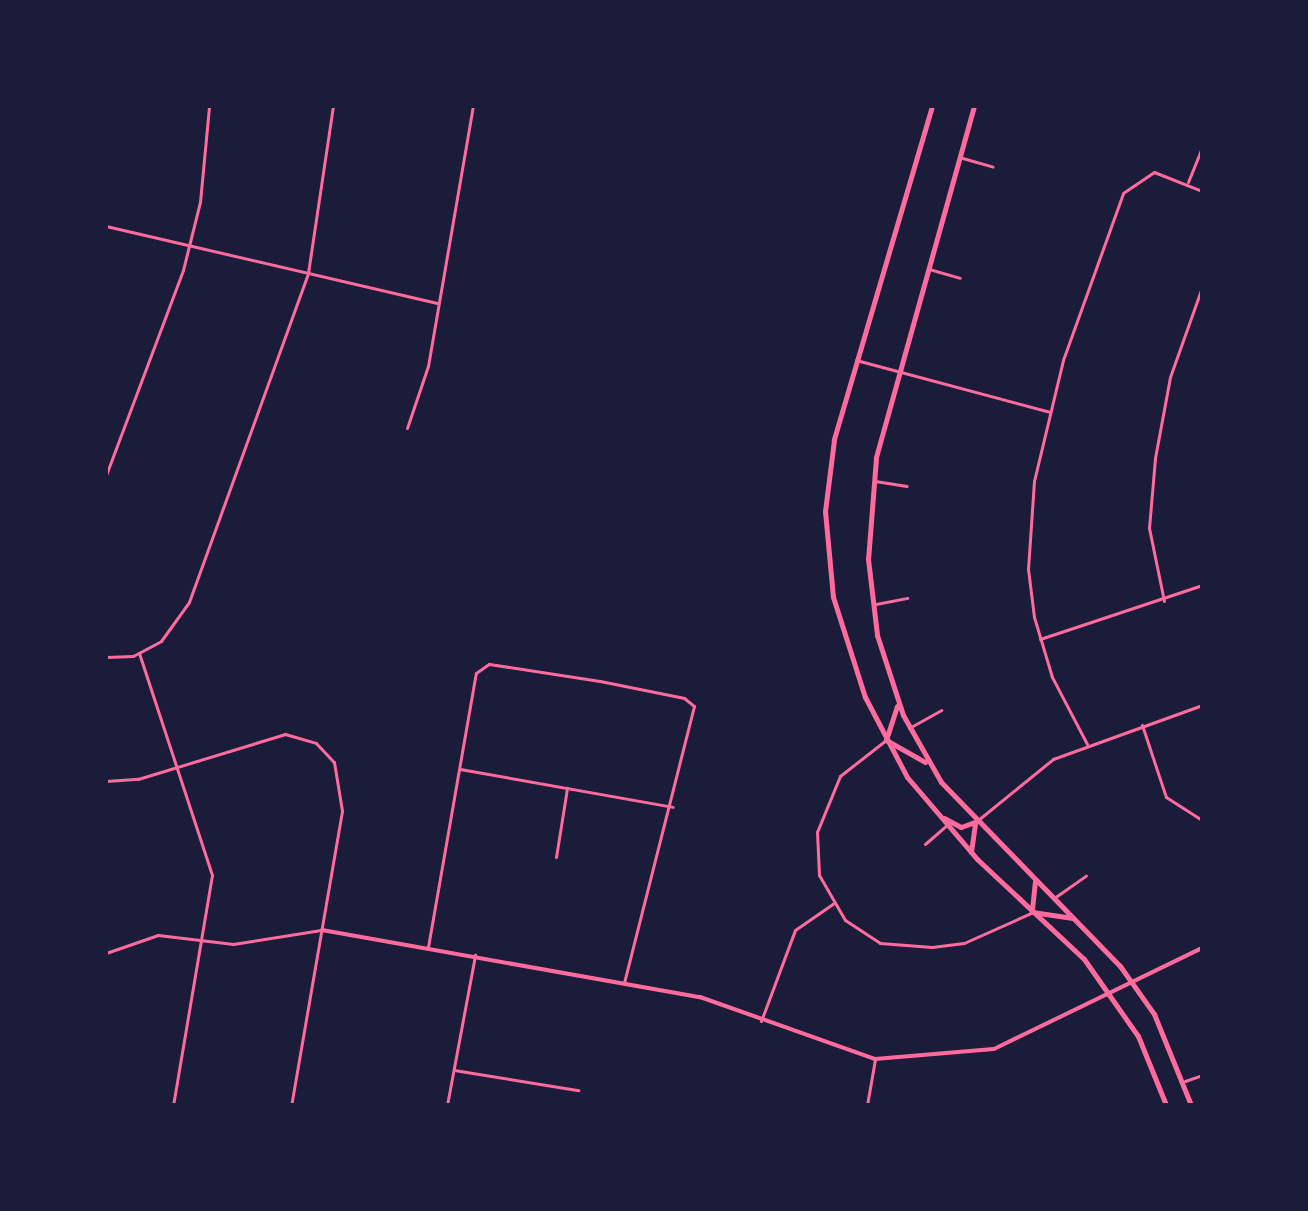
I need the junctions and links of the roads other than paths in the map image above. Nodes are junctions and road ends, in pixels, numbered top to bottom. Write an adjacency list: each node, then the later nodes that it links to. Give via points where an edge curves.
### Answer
1 (209, 106): 12 (street)
2 (333, 106): 14 (street)
3 (473, 106): 17 (street)
4 (932, 106): 18 (main road)
5 (973, 106): 7 (main road)
6 (1202, 148): 9 (street)
7 (959, 157): 8 (street); 13 (main road)
8 (993, 167)
9 (1188, 182): 10 (street); 20 (street, via 1154,172 1123,193)
10 (1202, 191)
11 (106, 226): 12 (street)
12 (189, 245): 14 (street); 22 (street)
13 (927, 269): 15 (street); 19 (main road)
14 (308, 273): 17 (street); 30 (street, via 189,602 173,629)
15 (960, 278)
16 (1202, 287): 27 (street, via 1170,377 1155,458 1149,528)
17 (438, 303): 21 (street)
18 (856, 360): 19 (street); 37 (main road, via 829,473 828,572 848,652)
19 (896, 372): 20 (street); 23 (main road)
20 (1050, 412): 29 (street, via 1029,508 1029,591)
21 (407, 428)
22 (106, 475)
23 (872, 481): 24 (street); 28 (main road)
24 (907, 486)
25 (1202, 585): 27 (street)
26 (907, 598): 28 (street)
27 (1164, 601): 29 (street)
28 (872, 605): 32 (main road)
29 (1040, 639): 38 (street)
30 (139, 653): 31 (street); 40 (street)
31 (106, 657)
32 (898, 701): 36 (main road); 37 (main road)
33 (1202, 705): 35 (street)
34 (941, 710): 36 (street)
35 (1142, 724): 38 (street); 46 (street, via 1166,797)
36 (909, 728): 39 (main road)
37 (886, 740): 39 (main road); 45 (main road); 55 (street, via 840,776 821,813 815,860)
38 (1087, 744): 47 (street, via 1026,777)
39 (929, 765): 47 (main road)
40 (177, 767): 42 (street); 58 (street, via 285,734 327,752 342,811); 59 (street, via 212,875)
41 (460, 769): 43 (street); 44 (street, via 478,671 489,664 684,698 694,713); 60 (street)
42 (106, 781)
43 (567, 788): 44 (street); 51 (street)
44 (673, 807): 64 (street)
45 (936, 813): 47 (main road, via 961,827); 48 (main road)
46 (1202, 820)
47 (975, 822): 50 (main road); 53 (main road)
48 (946, 826): 49 (street); 50 (main road)
49 (925, 844)
50 (971, 853): 56 (main road)
51 (556, 857)
52 (1086, 876): 54 (street)
53 (1035, 880): 54 (main road); 56 (main road)
54 (1054, 898): 57 (main road)
55 (834, 903): 56 (street, via 859,933 914,947 964,943); 67 (street, via 795,930)
56 (1032, 912): 57 (main road); 66 (main road)
57 (1076, 918): 65 (main road)
58 (322, 930): 59 (street, via 233,944); 60 (street); 74 (street)
59 (202, 941): 62 (street, via 158,935); 73 (street)
60 (428, 947): 63 (street)
61 (1202, 948): 65 (street)
62 (106, 953)
63 (475, 955): 64 (street); 69 (street)
64 (624, 982): 67 (street, via 700,997)
65 (1133, 984): 66 (street); 71 (main road)
66 (1113, 995): 68 (street, via 994,1049); 77 (main road)
67 (761, 1021): 68 (street)
68 (875, 1059): 76 (street)
69 (454, 1070): 72 (street); 75 (street)
70 (1202, 1075): 71 (street)
71 (1185, 1081): 78 (main road)
72 (578, 1090)
73 (173, 1105)
74 (291, 1105)
75 (447, 1105)
76 (867, 1105)
77 (1166, 1105)
78 (1191, 1105)

